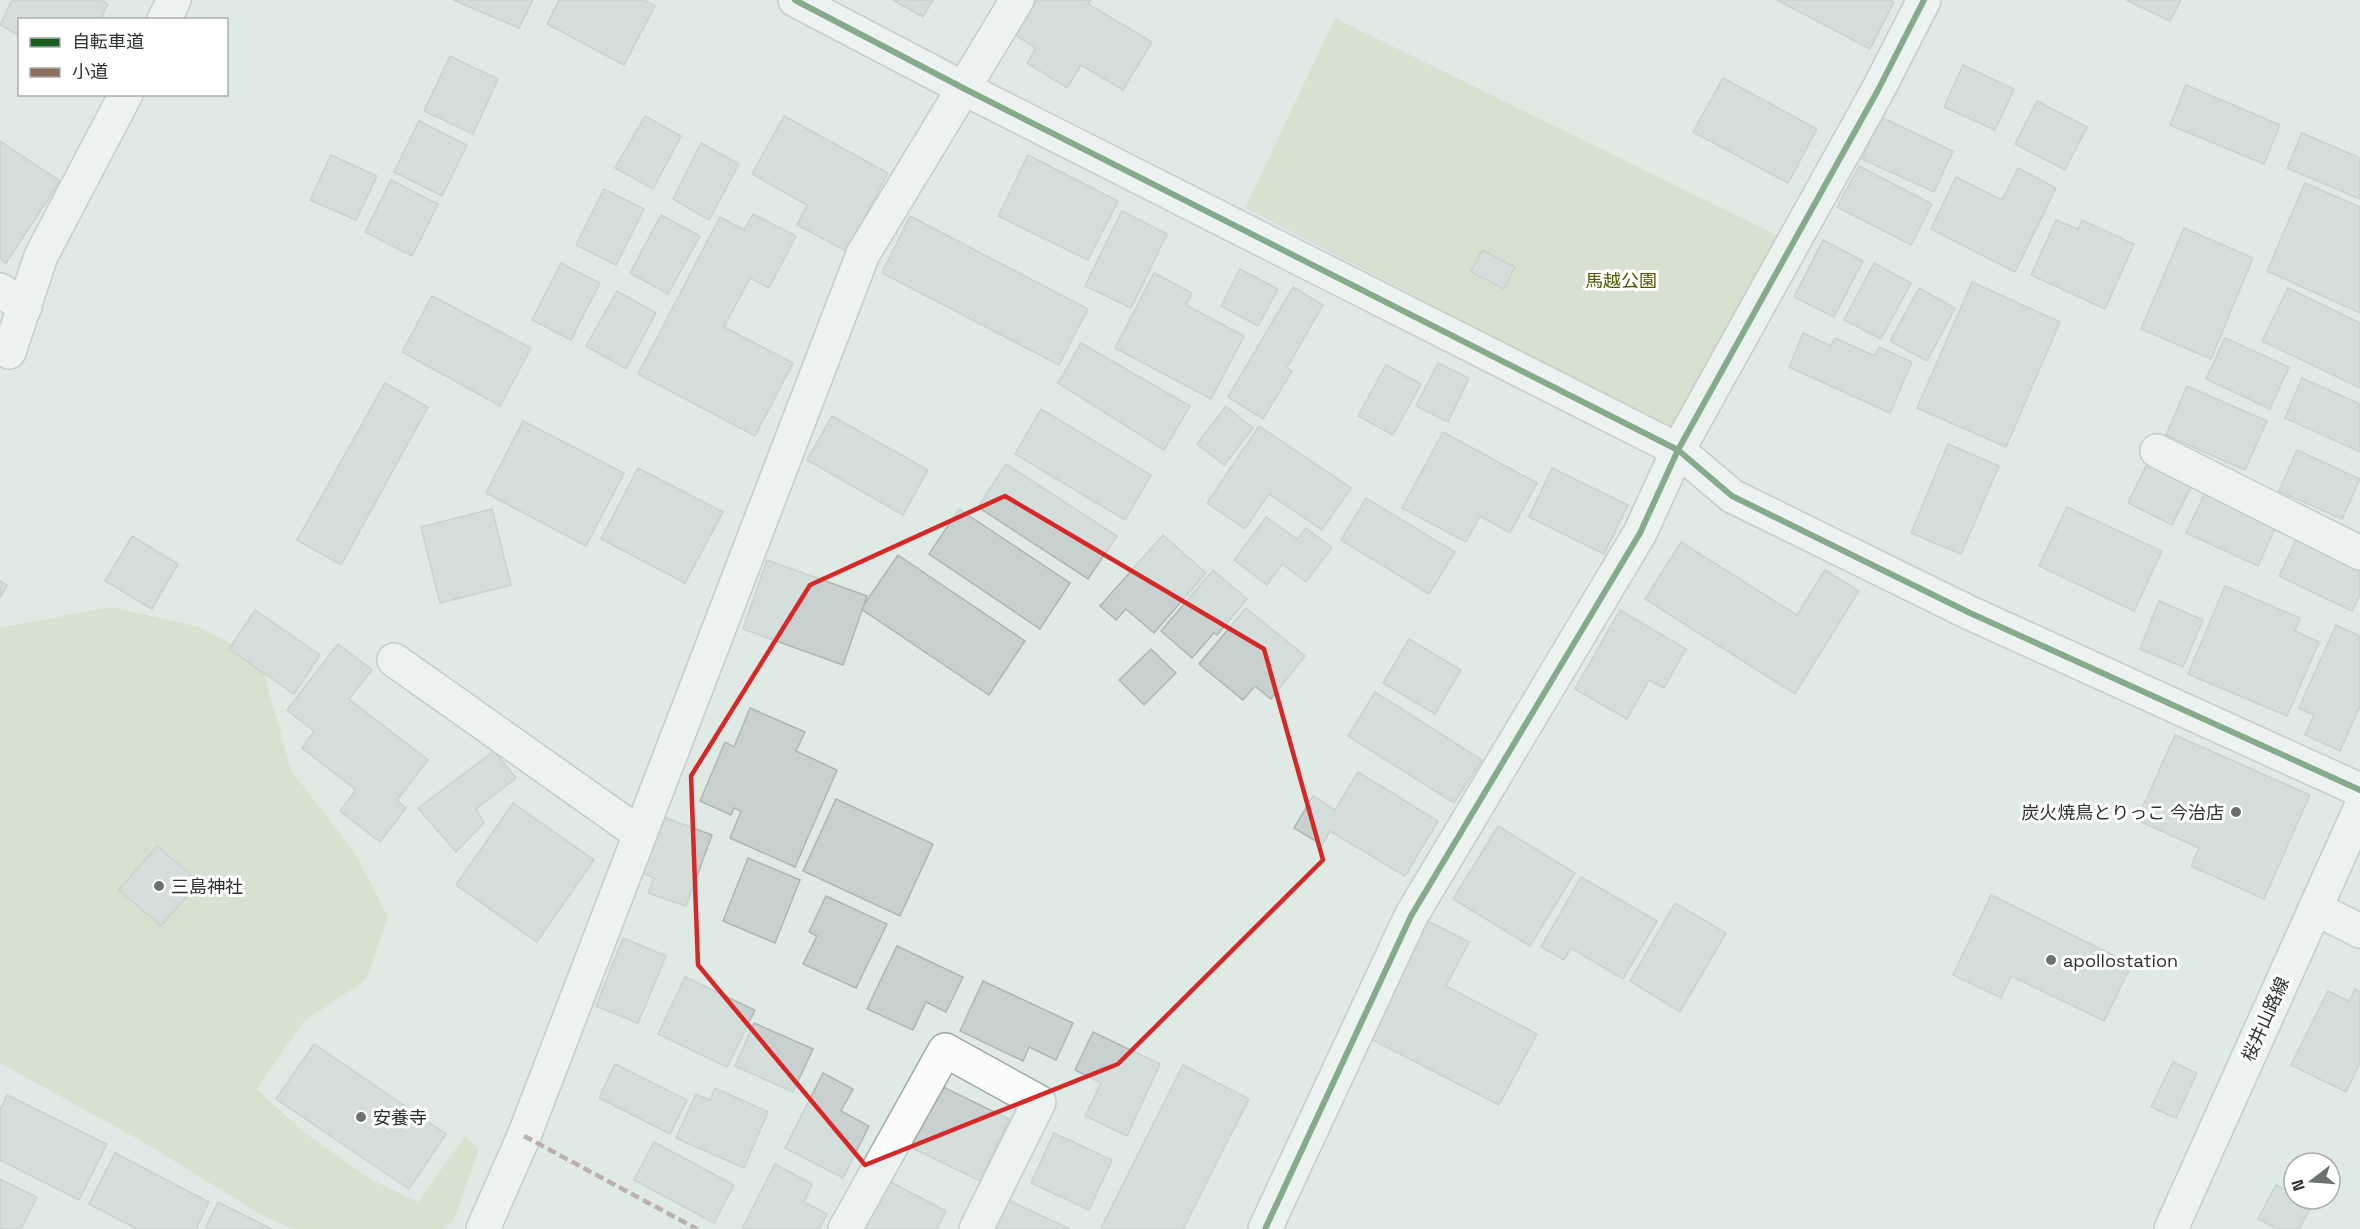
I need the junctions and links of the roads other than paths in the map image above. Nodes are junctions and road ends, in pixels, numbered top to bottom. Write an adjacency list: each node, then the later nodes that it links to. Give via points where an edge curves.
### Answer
1 (174, 0): 5 (street)
2 (795, 0): 6 (street)
3 (1017, 0): 6 (street)
4 (1924, 0): 10 (street)
5 (165, 18)
6 (963, 88): 10 (street); 16 (street, via 863,254)
7 (125, 96): 8 (street, via 41,256)
8 (12, 298): 9 (street)
9 (9, 352)
10 (1678, 450): 14 (street, via 1732,496 1970,613); 22 (street, via 1640,533 1411,916)
11 (2157, 451): 12 (street)
12 (2360, 553)
13 (394, 660): 16 (street)
14 (2360, 790)
15 (2360, 809): 17 (street, 桜井山路線)
16 (640, 834): 19 (street, via 524,1136)
17 (2315, 908): 18 (street); 23 (street, 桜井山路線)
18 (2360, 931)
19 (483, 1229)
20 (845, 1229): 21 (street, via 945,1050 1039,1102)
21 (976, 1229)
22 (1265, 1229)
23 (2171, 1229)

